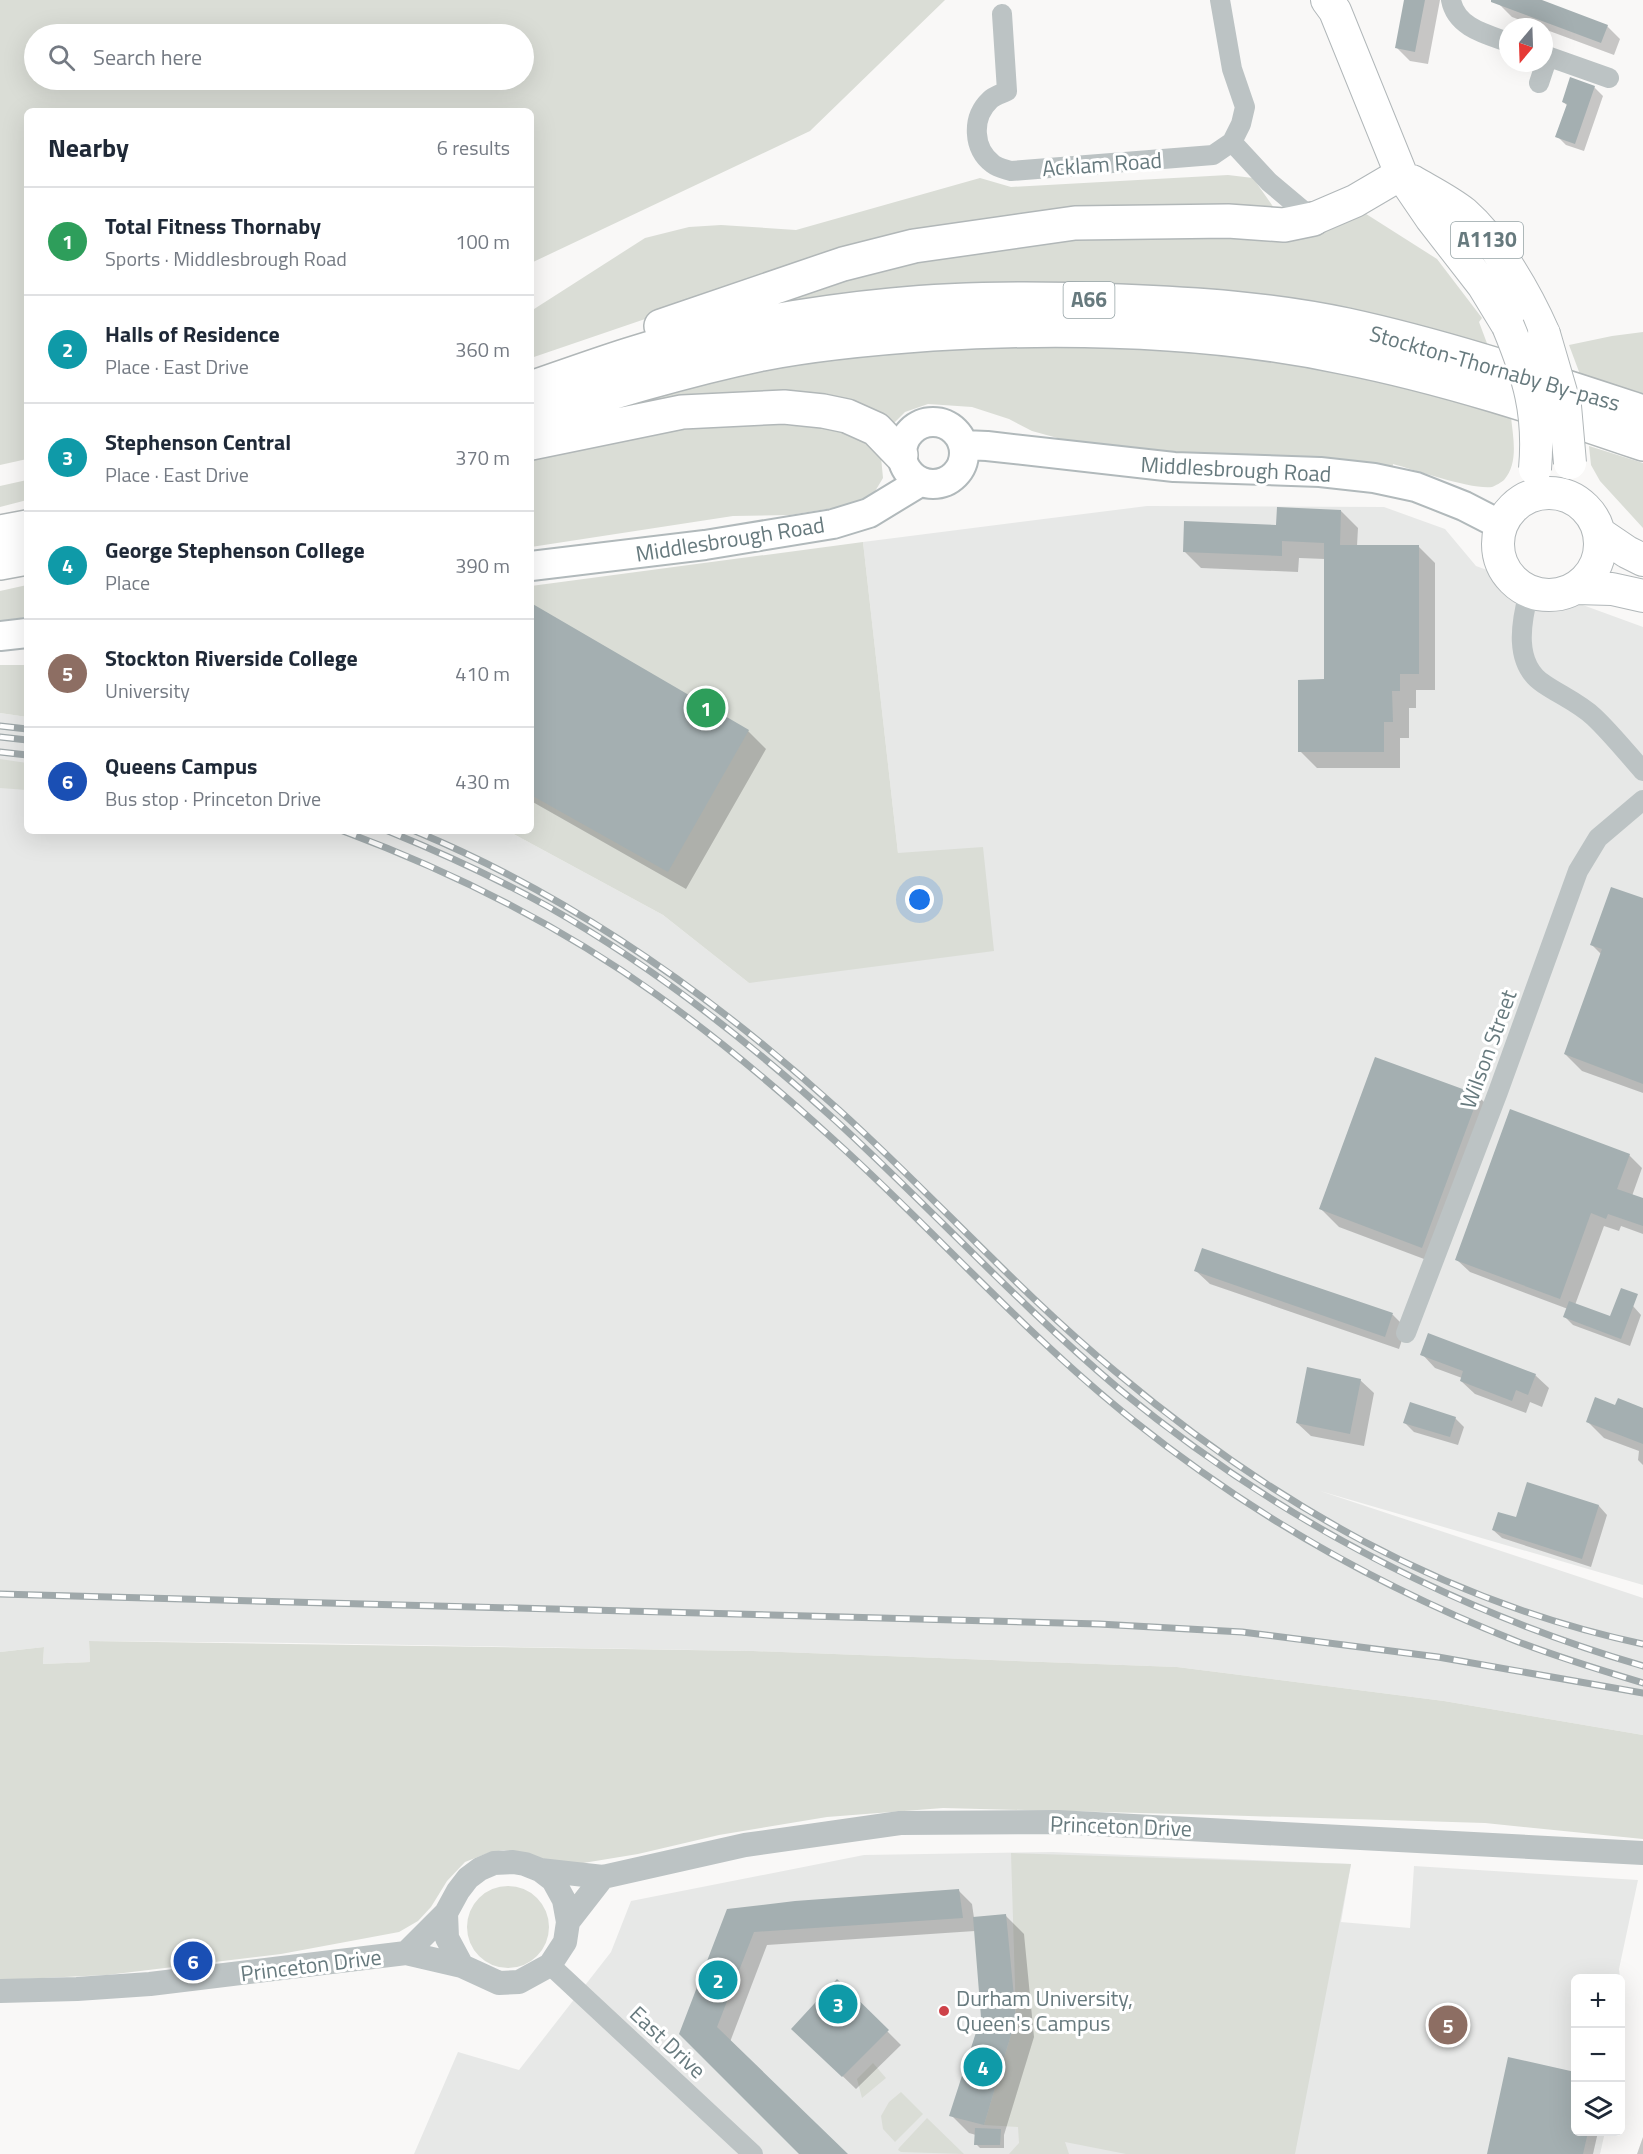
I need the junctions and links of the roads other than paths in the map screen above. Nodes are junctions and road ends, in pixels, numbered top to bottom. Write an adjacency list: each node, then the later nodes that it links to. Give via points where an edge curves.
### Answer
1 (1220, 0): 10 (street, via 1232,69 1245,107)
2 (1328, 0): 11 (main road, A1130)
3 (1451, 0): 5 (street, via 1453,11 1473,30)
4 (1002, 14): 10 (street, Acklam Road, via 1007,92 991,98 982,109 976,139 994,166 1011,171 1196,157 1213,155)
5 (1499, 39)
6 (1553, 58): 8 (street)
7 (1542, 72): 9 (street)
8 (1609, 78)
9 (1539, 83)
10 (1232, 142): 12 (street, via 1269,182)
11 (1401, 174): 12 (main road, via 1355,201); 22 (main road, A1130, bridge, via 1483,285 1508,326 1525,366 1537,441 1535,470); 23 (main road, A1130, bridge, via 1464,213 1503,260 1530,302 1544,334 1565,406 1570,463)
12 (1313, 219): 13 (highway, via 1284,225 1228,221 1075,223 914,246 843,264)
13 (534, 368)
14 (534, 387): 15 (highway, Stockton-Thornaby By-pass / A66, via 698,336 800,316 894,304 1077,299 1249,309 1345,325 1444,348)
15 (1643, 412)
16 (534, 416): 18 (highway, Stockton-Thornaby By-pass / A66, via 664,377 763,354 860,339 1065,330 1248,341 1341,356 1438,378)
17 (534, 442): 20 (highway, via 682,411 784,407 848,416 876,429)
18 (1643, 444)
19 (963, 445): 20 (main road, via 952,428 943,423 923,423 907,435); 21 (main road, Middlesbrough Road, via 962,464 951,479 933,484); 24 (main road, Middlesbrough Road, via 1174,467 1320,472 1374,478 1416,487)
20 (901, 455): 21 (main road, via 907,471)
21 (920, 482): 31 (main road, Middlesbrough Road, via 869,513 833,524 705,545)
22 (1520, 501): 23 (main road, via 1550,492); 24 (main road, A1130)
23 (1580, 503): 27 (main road, A1130, via 1596,522)
24 (1501, 525): 33 (main road, via 1497,541 1505,571)
25 (24, 527): 26 (highway)
26 (0, 532)
27 (1599, 533): 29 (main road, A1130); 32 (main road, via 1597,564)
28 (24, 559): 30 (highway)
29 (1643, 560)
30 (0, 563)
31 (534, 566)
32 (1576, 588): 33 (main road, via 1545,596); 34 (main road, via 1612,589)
33 (1529, 592): 37 (street, via 1522,617 1522,651 1530,673 1593,716)
34 (1643, 596)
35 (24, 633): 36 (main road)
36 (0, 636)
37 (1643, 771)
38 (1643, 800): 39 (street, Wilson Street, via 1598,838 1578,871)
39 (1406, 1334)
40 (1643, 1853): 42 (street, Princeton Drive, via 1057,1822 900,1823 745,1845)
41 (540, 1870): 42 (street, Princeton Drive); 43 (street, via 513,1862 480,1869 468,1878); 44 (street, via 553,1880 564,1900)
42 (603, 1877): 44 (street)
43 (446, 1913): 45 (street, Princeton Drive); 47 (street, via 447,1938)
44 (568, 1922): 46 (street, via 564,1942)
45 (406, 1953): 47 (street, Princeton Drive); 48 (street, Princeton Drive, via 150,1984)
46 (550, 1965): 47 (street, via 519,1982 499,1983); 49 (street, East Drive)
47 (462, 1966)
48 (0, 1991)
49 (753, 2154)

